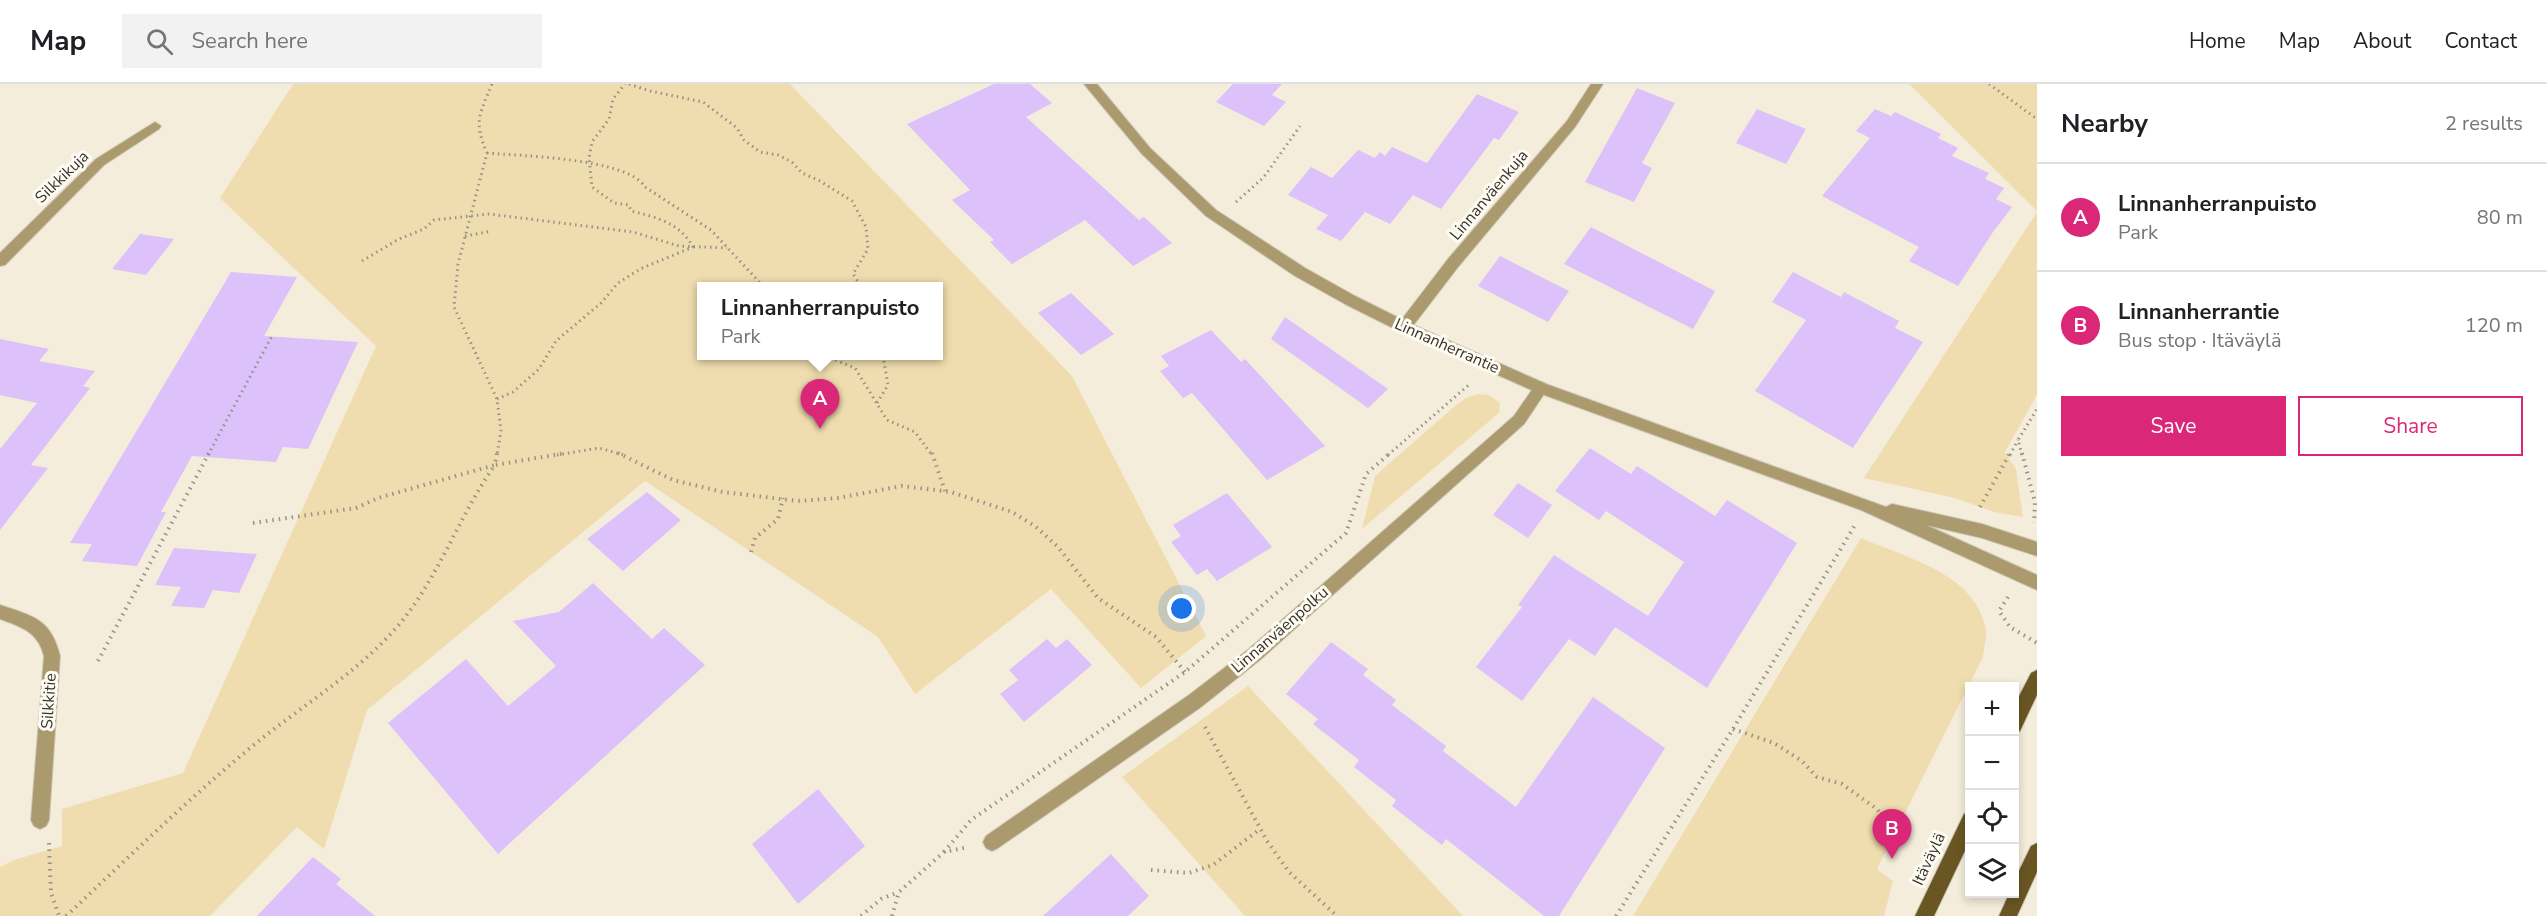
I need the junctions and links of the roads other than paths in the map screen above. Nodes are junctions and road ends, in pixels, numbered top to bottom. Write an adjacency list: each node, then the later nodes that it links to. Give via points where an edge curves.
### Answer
1 (1090, 84): 5 (street, Linnanherrantie, via 1146,151 1211,213 1300,272)
2 (1597, 84): 5 (street, Linnanväenkuja, via 1571,124 1453,262)
3 (155, 126): 4 (street, Silkkikuja, via 100,162)
4 (0, 261)
5 (1404, 327): 6 (street, Linnanherrantie)
6 (1541, 388): 7 (street, Linnanherrantie); 15 (street, Linnanväenpolku, via 1519,420 1255,654 1195,701)
7 (1866, 505): 8 (street, Linnanherrantie, via 1982,531); 9 (street, Linnanherrantie)
8 (2037, 549)
9 (2037, 583)
10 (0, 612): 13 (street, Silkkitie, via 35,624 49,639 52,656)
11 (2037, 678): 12 (main road)
12 (2019, 715)
13 (40, 820)
14 (1965, 830): 17 (main road, Itäväylä)
15 (992, 842)
16 (2037, 852): 18 (main road)
17 (1924, 916)
18 (2008, 916)

